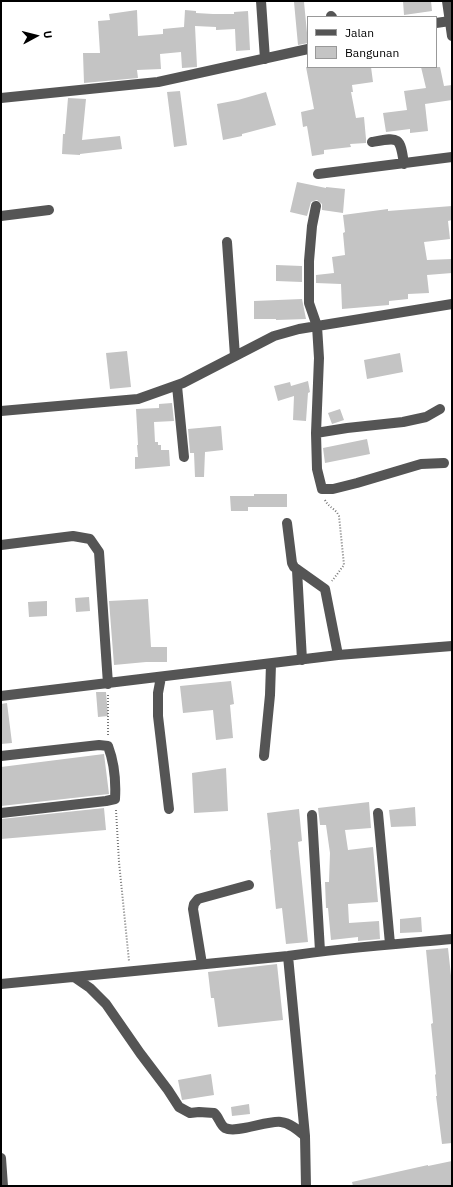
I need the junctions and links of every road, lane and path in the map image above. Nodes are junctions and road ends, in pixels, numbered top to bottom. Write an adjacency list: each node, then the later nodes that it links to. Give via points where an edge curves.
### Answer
1 (261, 1): 7 (street)
2 (447, 1): 3 (street)
3 (450, 21): 4 (street); 5 (street)
4 (437, 23)
5 (452, 36)
6 (307, 49): 7 (street)
7 (264, 59): 8 (street, via 158,82)
8 (1, 98)
9 (372, 142): 11 (street, via 397,140 400,143)
10 (452, 157): 11 (street)
11 (404, 164): 12 (street)
12 (318, 174)
13 (316, 206): 18 (street, via 309,261 309,303)
14 (49, 210): 15 (street)
15 (1, 216)
16 (227, 242): 19 (street)
17 (452, 304): 18 (street)
18 (317, 326): 19 (street, via 274,336); 23 (street, via 319,358)
19 (235, 356): 20 (street)
20 (176, 386): 22 (street, via 138,398); 24 (street)
21 (440, 409): 23 (street, via 426,417 404,422)
22 (1, 411)
23 (316, 433): 26 (street, via 317,468)
24 (184, 457)
25 (444, 463): 26 (street, via 421,464 333,490)
26 (322, 489): 30 (path, via 327,503 339,516 344,565)
27 (287, 523): 29 (street, via 292,563)
28 (1, 545): 36 (street, via 73,536 90,539 99,552)
29 (297, 570): 30 (street); 33 (street)
30 (325, 589): 32 (street)
31 (452, 646): 32 (street)
32 (338, 655): 33 (street)
33 (302, 660): 34 (street)
34 (271, 664): 35 (street); 40 (street)
35 (161, 677): 36 (street); 42 (street, via 158,716)
36 (108, 684): 37 (street); 38 (path)
37 (1, 696)
38 (108, 746): 39 (street); 41 (street, via 113,768)
39 (1, 756)
40 (264, 756)
41 (115, 799): 43 (street); 52 (path)
42 (169, 809)
43 (1, 813)
44 (378, 813): 48 (street)
45 (312, 815): 49 (street)
46 (249, 886): 51 (street, via 198,899 194,904)
47 (452, 939): 48 (street)
48 (390, 944): 49 (street)
49 (320, 951): 50 (street)
50 (288, 956): 51 (street); 55 (street)
51 (202, 964): 52 (street)
52 (130, 971): 53 (street)
53 (74, 977): 54 (street); 55 (street, via 106,1004 179,1107 190,1113 212,1112 226,1129 281,1122)
54 (1, 984)
55 (306, 1136): 58 (street)
56 (1, 1158): 57 (street)
57 (3, 1186)
58 (306, 1186)

